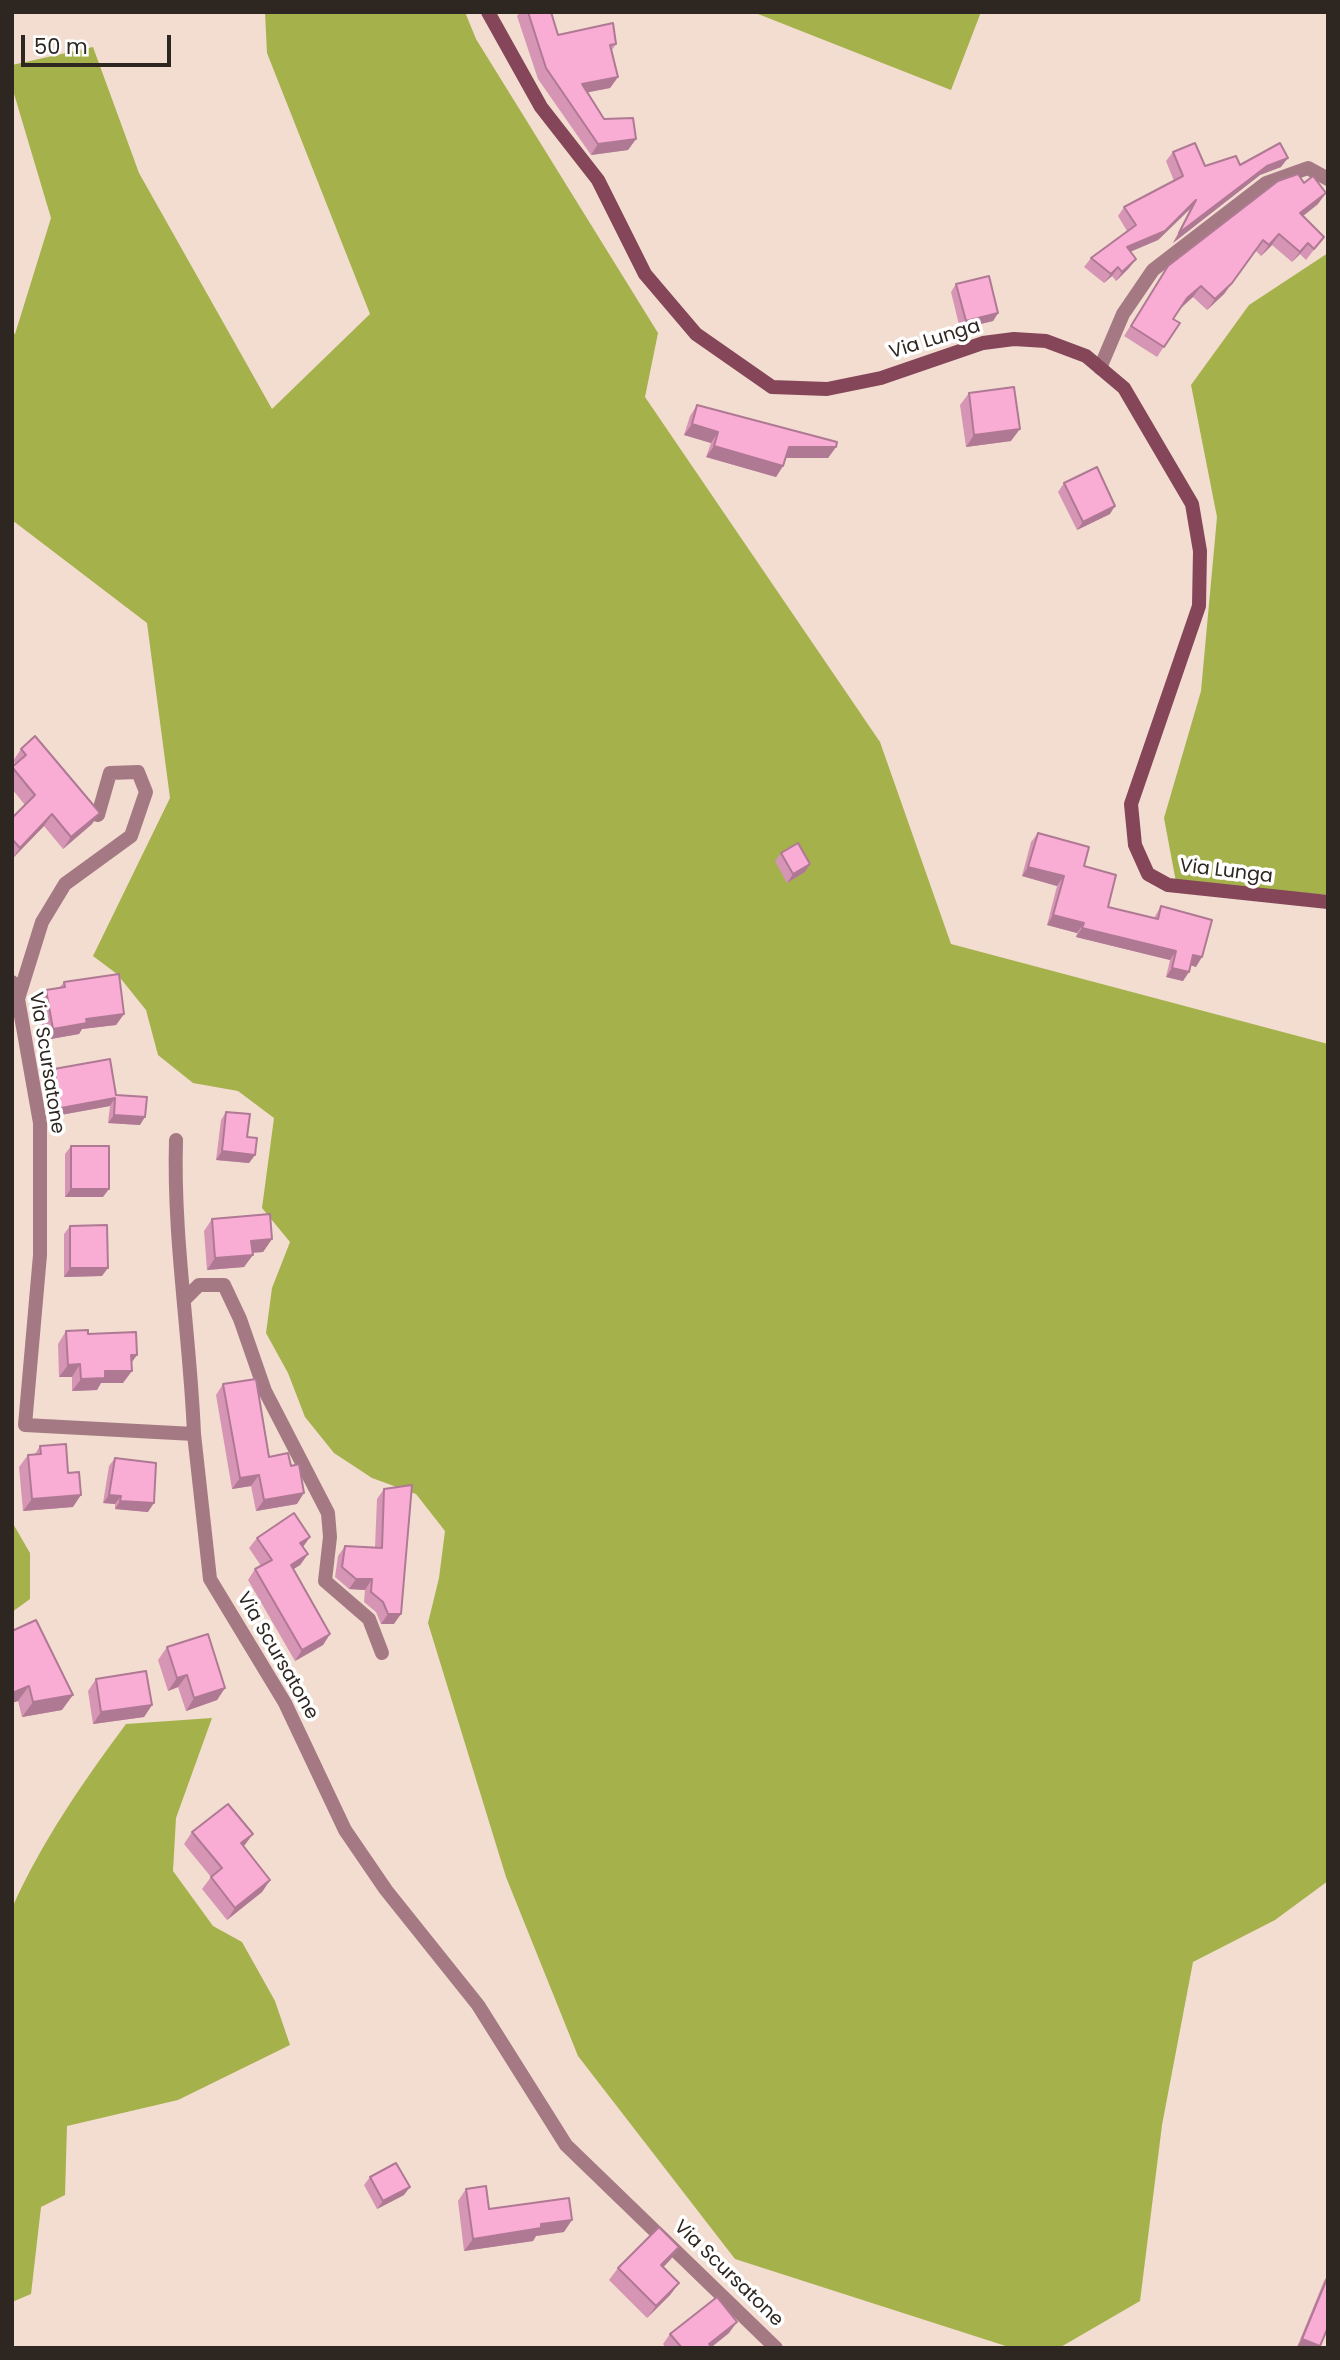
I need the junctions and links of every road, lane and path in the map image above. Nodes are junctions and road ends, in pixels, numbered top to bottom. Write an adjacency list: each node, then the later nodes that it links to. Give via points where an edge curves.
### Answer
1 (488, 12): 3 (street, Via Lunga, via 541,107 598,180 645,274 695,334 772,387 827,389 881,378 973,346 1014,339 1046,341 1086,356)
2 (1328, 180): 3 (street, via 1308,168 1266,183 1181,245 1153,270 1123,314)
3 (1100, 368): 5 (street, Via Lunga, via 1124,388 1192,504 1200,551 1199,606 1131,804 1135,845 1148,874 1168,885)
4 (98, 814): 7 (street, via 110,773 138,772 146,792 131,836 65,884 42,922)
5 (1328, 902)
6 (12, 982): 7 (street, Via Scursatone)
7 (18, 999): 10 (street, Via Scursatone, via 40,1123 40,1255)
8 (176, 1140): 9 (street, via 174,1207)
9 (185, 1299): 11 (street); 12 (street, via 199,1285 224,1285 265,1391 328,1513 325,1581 369,1619)
10 (19, 1423): 11 (street, Via Scursatone)
11 (194, 1434): 13 (street, Via Scursatone, via 210,1579 285,1703 345,1830 386,1890 478,2005 566,2145)
12 (382, 1653)
13 (776, 2348)

